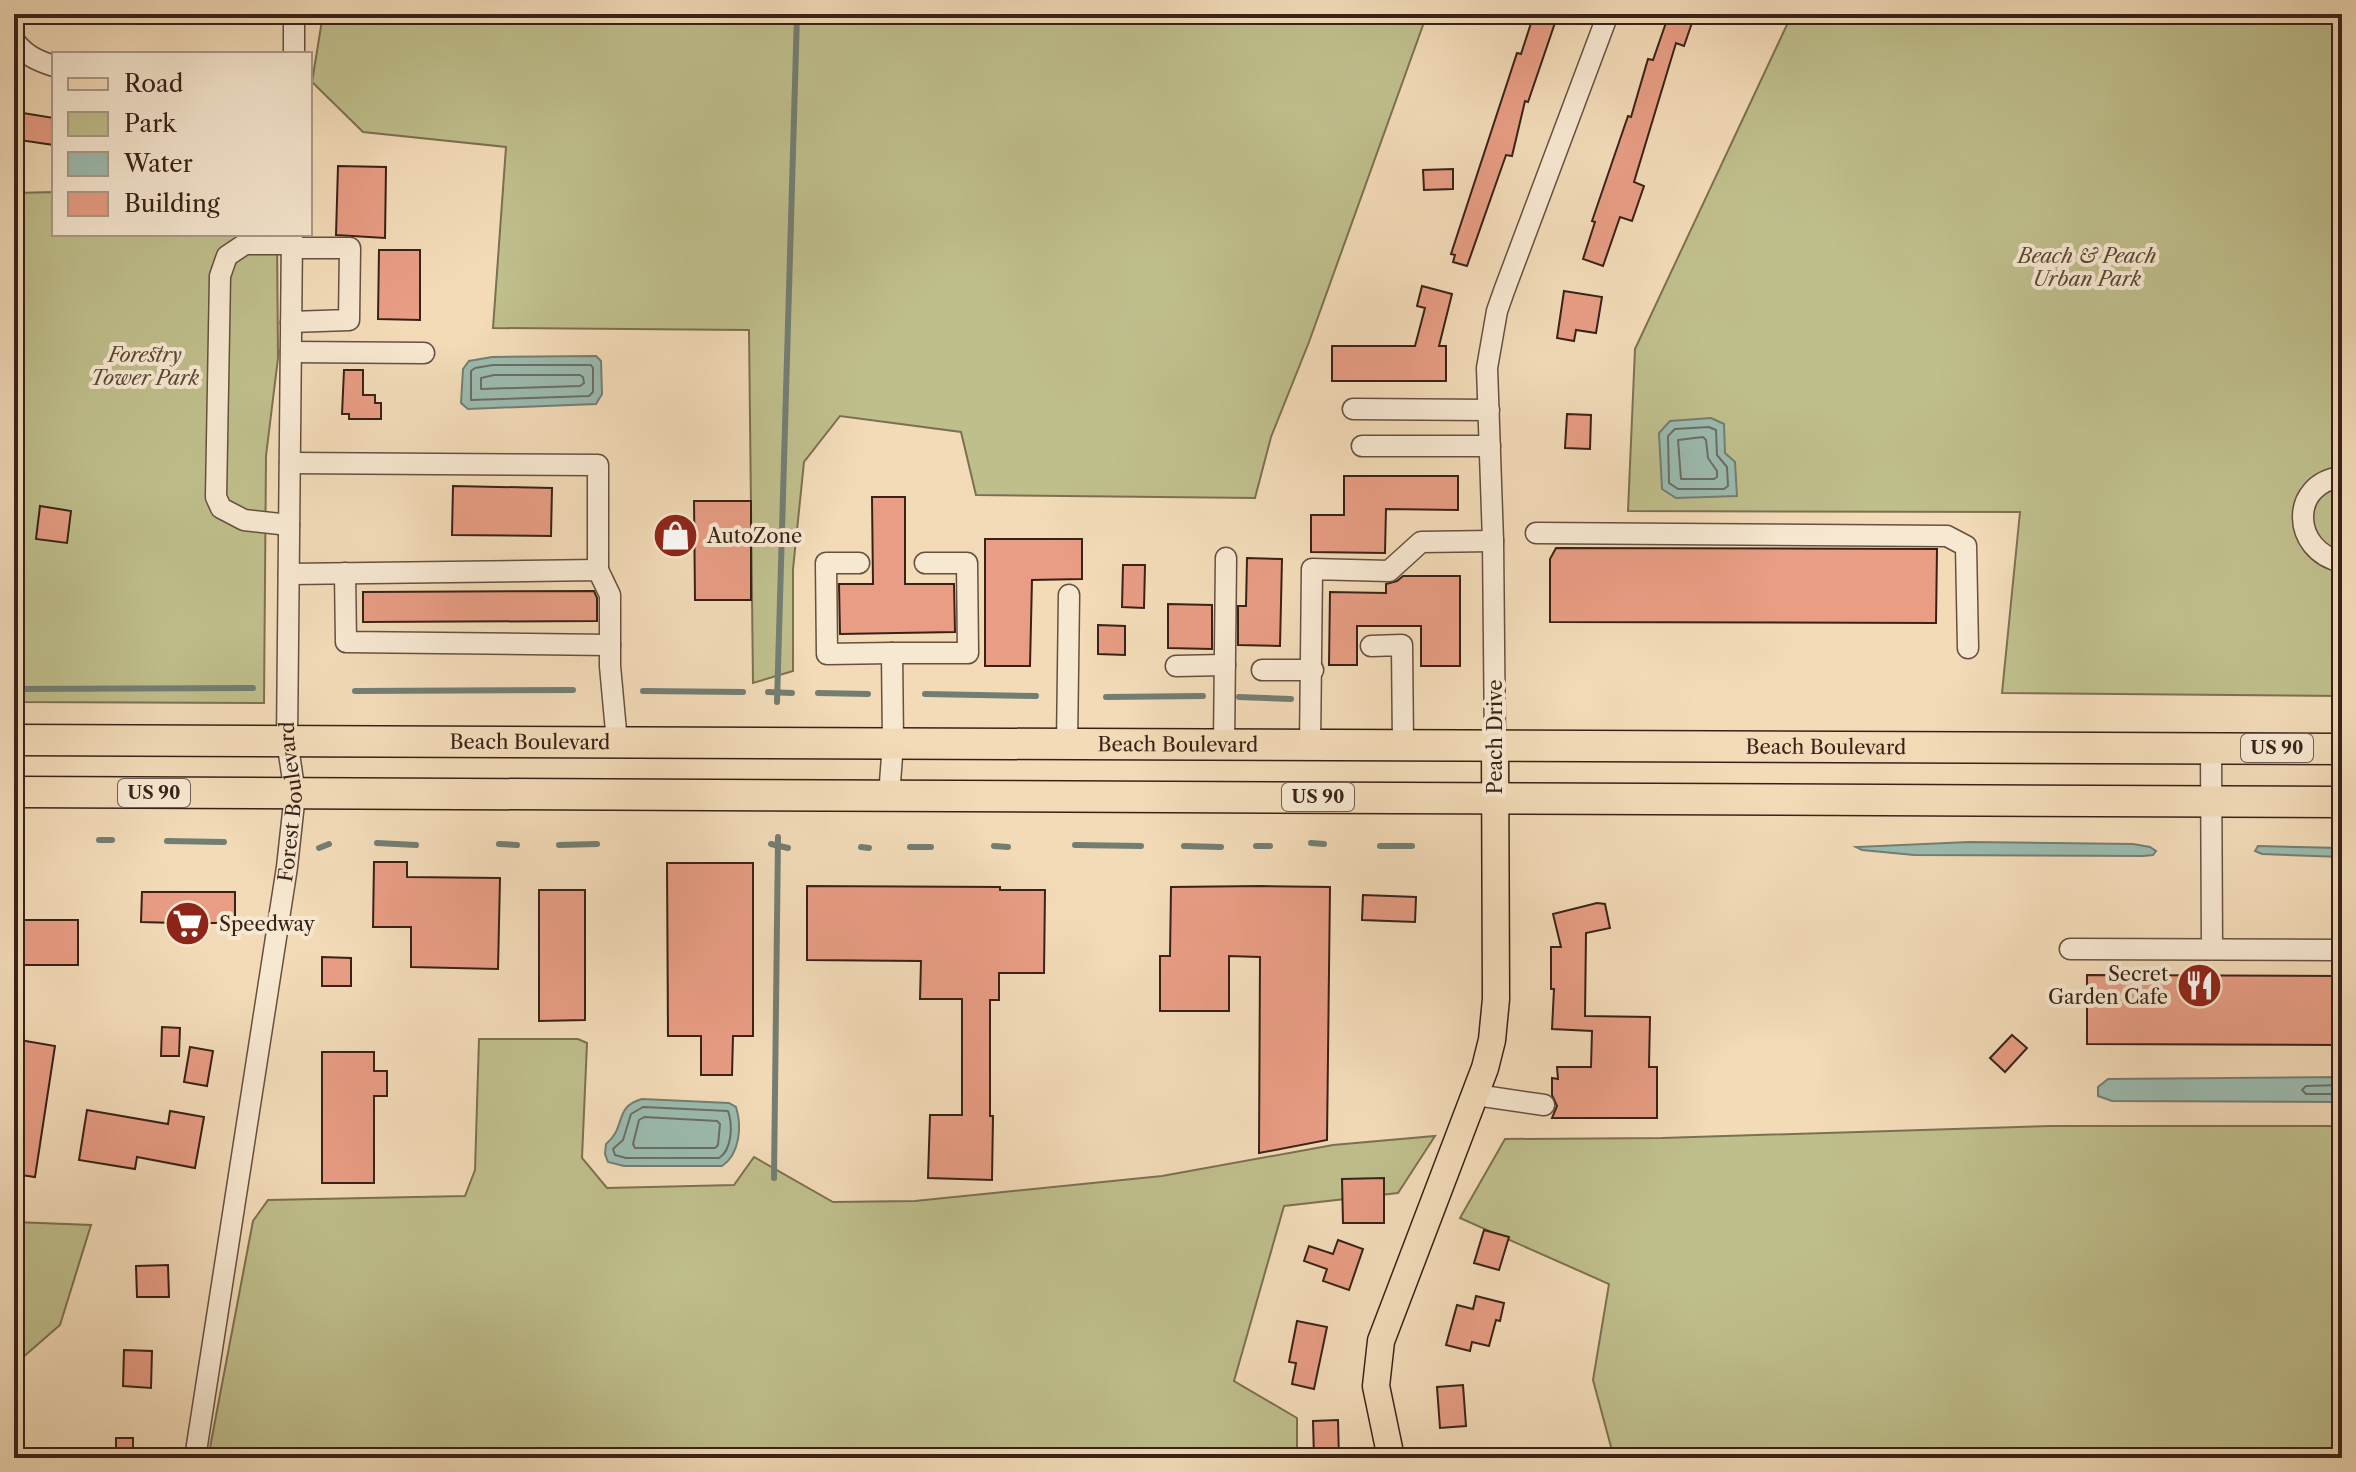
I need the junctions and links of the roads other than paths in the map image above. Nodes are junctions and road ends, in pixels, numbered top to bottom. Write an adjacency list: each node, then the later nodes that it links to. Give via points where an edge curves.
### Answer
1 (294, 14): 4 (street)
2 (1608, 14): 11 (street, Peach Drive, via 1497,311 1487,368)
3 (14, 40): 5 (street, via 29,55)
4 (294, 52)
5 (52, 65)
6 (292, 242): 7 (street, Forest Boulevard); 7 (street, via 350,248 350,277 349,320); 16 (street, via 245,244 227,256 220,276 216,497 221,508 244,520)
7 (291, 322): 8 (street, Forest Boulevard)
8 (291, 352): 9 (street); 14 (street, Forest Boulevard)
9 (424, 353)
10 (1353, 409): 11 (street)
11 (1489, 410): 13 (street, Peach Drive)
12 (1362, 446): 13 (street)
13 (1490, 446): 18 (street, Peach Drive)
14 (290, 463): 16 (street, Forest Boulevard); 23 (street, via 598,465)
15 (2342, 477): 20 (street, via 2312,493 2302,517 2309,542 2329,559)
16 (289, 525): 25 (street, Forest Boulevard)
17 (1536, 533): 29 (street, via 1947,536 1966,546)
18 (1493, 541): 34 (street, via 1421,542 1389,571 1312,569); 43 (street, Peach Drive)
19 (1226, 558): 31 (street)
20 (2342, 562)
21 (859, 563): 30 (street, via 826,563 827,654)
22 (925, 563): 30 (street, via 967,563 968,653)
23 (598, 570): 24 (street); 27 (street, via 610,595)
24 (345, 573): 25 (street); 27 (street, via 346,642)
25 (289, 574): 36 (street, Forest Boulevard)
26 (1069, 595): 39 (street)
27 (610, 645): 37 (street)
28 (1371, 646): 42 (street, via 1402,645)
29 (1968, 648)
30 (892, 653): 38 (street)
31 (1225, 665): 32 (street); 40 (street)
32 (1176, 666)
33 (1262, 670): 34 (street)
34 (1313, 670): 41 (street)
35 (14, 740): 36 (highway, Beach Boulevard / US 90)
36 (287, 740): 37 (highway, Beach Boulevard / US 90); 47 (street, Forest Boulevard)
37 (617, 742): 38 (highway, Beach Boulevard / US 90)
38 (893, 743): 39 (highway, Beach Boulevard / US 90); 48 (street)
39 (1067, 744): 40 (highway, Beach Boulevard / US 90)
40 (1224, 744): 41 (highway, Beach Boulevard / US 90)
41 (1310, 745): 42 (highway, Beach Boulevard / US 90)
42 (1403, 745): 43 (highway, Beach Boulevard / US 90)
43 (1495, 746): 44 (highway, Beach Boulevard / US 90); 49 (main road, Peach Drive)
44 (2211, 748): 45 (highway, Beach Boulevard / US 90); 50 (street)
45 (2342, 749)
46 (14, 792): 47 (highway, US 90)
47 (295, 794): 48 (highway, US 90); 57 (street, Forest Boulevard)
48 (889, 796): 49 (highway, US 90)
49 (1495, 798): 50 (highway, US 90); 55 (main road, Peach Drive, via 1496,999 1492,1040)
50 (2210, 802): 51 (highway, US 90); 52 (street)
51 (2342, 802)
52 (2212, 948): 53 (street); 54 (street)
53 (2070, 949)
54 (2342, 950)
55 (1476, 1095): 56 (street); 58 (main road, Peach Drive, via 1381,1341 1376,1386)
56 (1544, 1105)
57 (195, 1458)
58 (1391, 1458)

